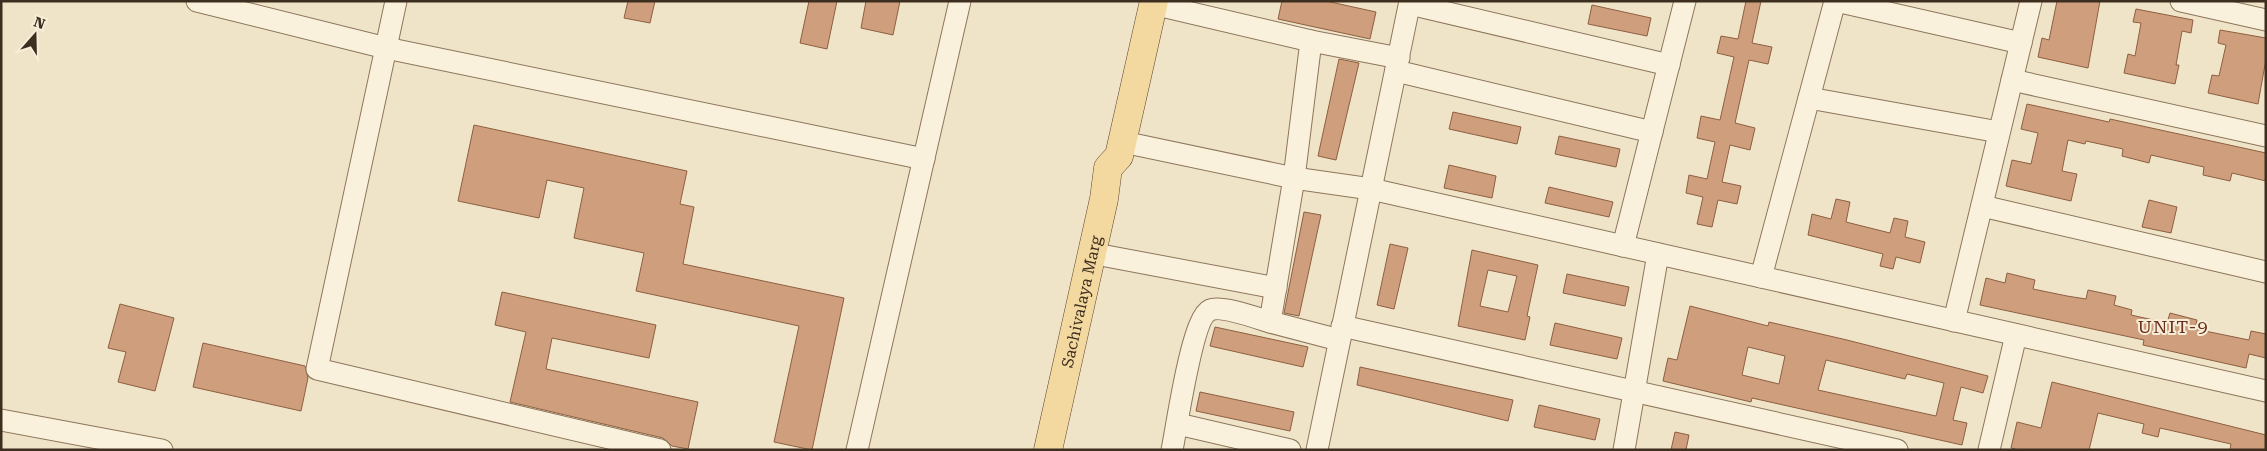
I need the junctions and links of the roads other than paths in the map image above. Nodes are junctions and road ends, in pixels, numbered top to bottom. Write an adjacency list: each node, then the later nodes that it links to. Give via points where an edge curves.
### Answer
1 (396, 1): 13 (street)
2 (960, 1): 22 (street)
3 (1685, 1): 15 (street)
4 (1835, 1): 12 (street); 17 (street)
5 (2031, 1): 12 (street)
6 (2181, 1): 10 (street)
7 (208, 2): 13 (street)
8 (1410, 2): 14 (street); 15 (street)
9 (1154, 3): 11 (street); 21 (main road, Sachivalaya Marg)
10 (2266, 20)
11 (1311, 41): 14 (street); 23 (street)
12 (2021, 43): 16 (street)
13 (386, 48): 22 (street); 41 (street, via 317,369)
14 (1397, 65): 18 (street); 24 (street)
15 (1669, 66): 18 (street)
16 (2012, 80): 19 (street); 20 (street)
17 (1809, 98): 19 (street); 30 (street)
18 (1652, 132): 26 (street)
19 (1999, 132): 25 (street)
20 (2266, 136)
21 (1121, 149): 23 (street); 28 (main road, Sachivalaya Marg, via 1127,171); 43 (main road, Sachivalaya Marg, via 1108,168 1104,199)
22 (924, 159): 42 (street)
23 (1294, 178): 24 (street); 31 (street)
24 (1371, 189): 26 (street); 34 (street)
25 (1982, 206): 29 (street); 32 (street)
26 (1623, 246): 27 (street)
27 (1658, 254): 30 (street); 37 (street)
28 (1106, 256): 31 (street); 44 (main road, Sachivalaya Marg)
29 (2266, 272)
30 (1762, 277): 32 (street)
31 (1276, 288): 33 (street)
32 (1954, 320): 35 (street)
33 (1270, 322): 34 (street); 39 (street, via 1219,308 1209,310 1202,318 1192,346)
34 (1341, 333): 37 (street); 47 (street)
35 (2016, 335): 36 (street); 50 (street)
36 (2266, 391)
37 (1635, 392): 48 (street); 49 (street)
38 (1, 420): 40 (street)
39 (1178, 424): 45 (street); 46 (street)
40 (162, 450)
41 (660, 450)
42 (857, 450)
43 (1048, 450)
44 (1065, 450)
45 (1172, 450)
46 (1290, 450)
47 (1317, 450)
48 (1624, 450)
49 (1897, 450)
50 (1989, 450)

